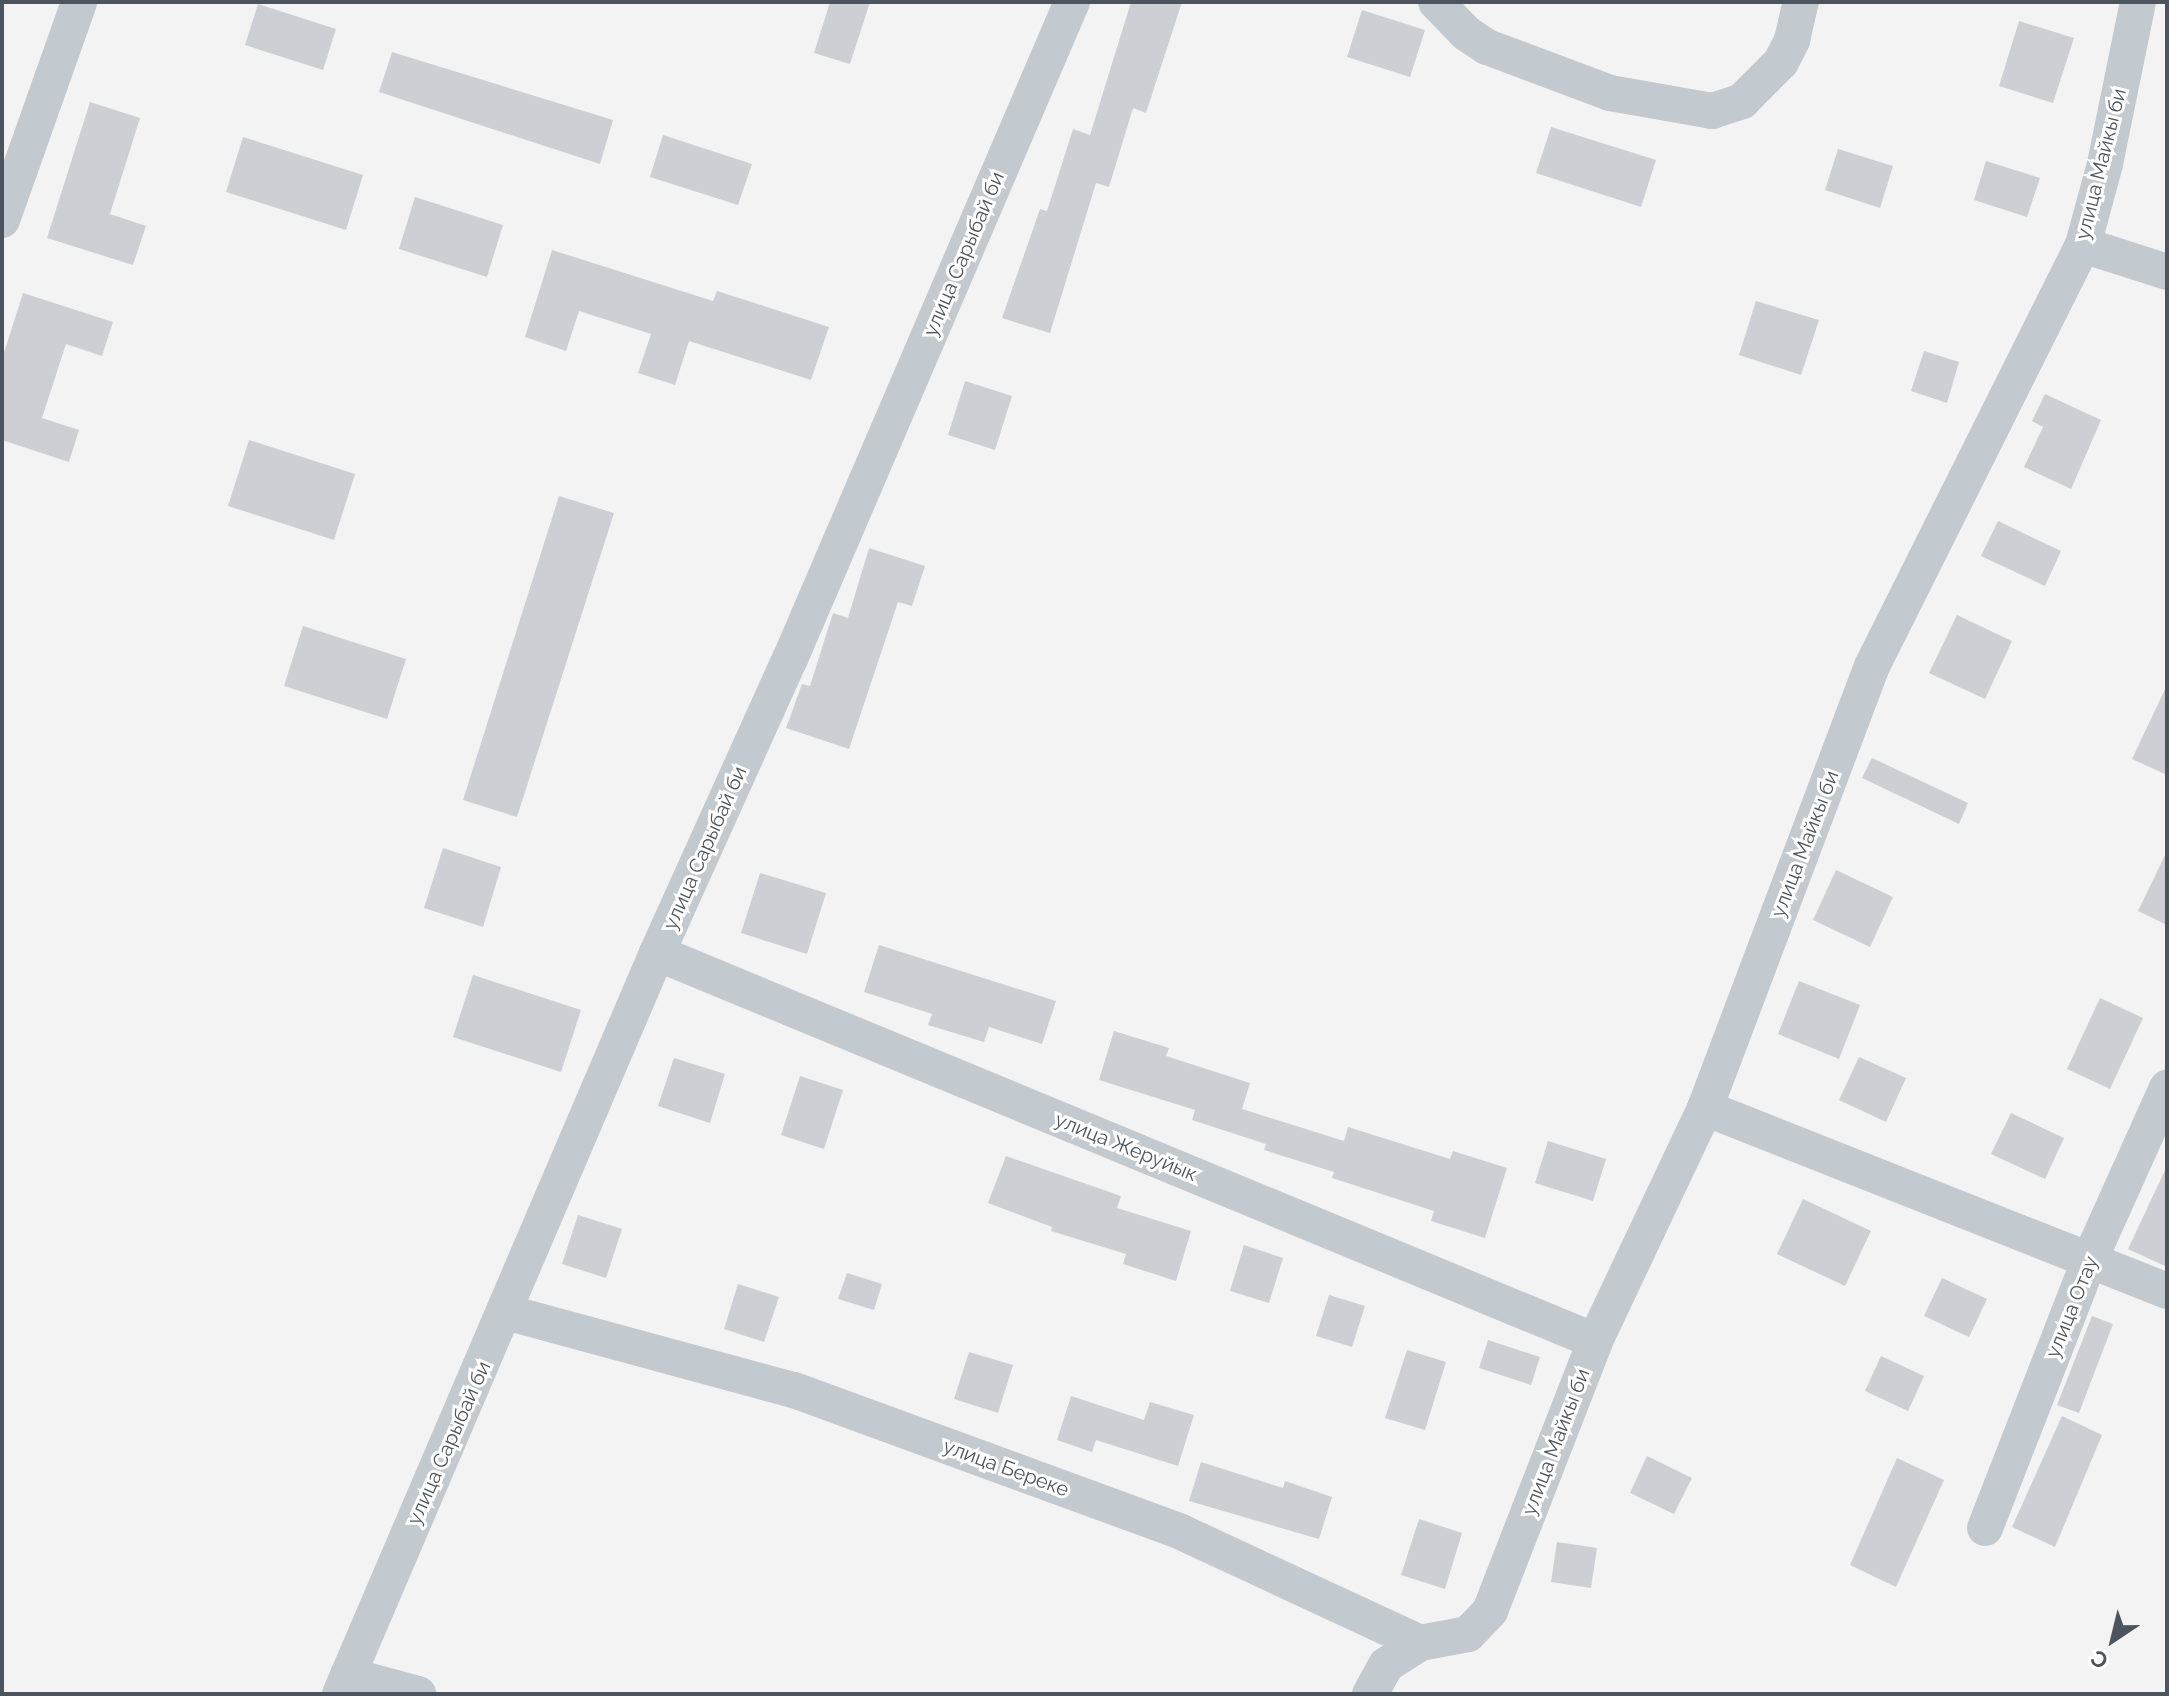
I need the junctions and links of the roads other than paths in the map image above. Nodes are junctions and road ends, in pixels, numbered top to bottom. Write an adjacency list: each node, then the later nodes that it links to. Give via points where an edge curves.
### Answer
1 (79, 2): 6 (street)
2 (1072, 2): 9 (street, улица Сарыбай би, via 790,659)
3 (1436, 2): 4 (street, via 1487,47 1610,93 1712,111 1742,101 1781,62)
4 (1801, 2)
5 (2138, 2): 7 (street, улица Майкы би)
6 (2, 220)
7 (2083, 245): 8 (street); 11 (street, улица Майкы би, via 1872,666)
8 (2167, 272)
9 (657, 953): 14 (street, улица Сарыбай би); 15 (street, улица Жеруйык)
10 (2167, 1088): 12 (street, улица Отау)
11 (1705, 1108): 12 (street); 15 (street, улица Майкы би)
12 (2090, 1259): 13 (street); 16 (street, улица Отау)
13 (2167, 1291)
14 (506, 1312): 17 (street, улица Береке, via 794,1390 1181,1532); 18 (street, улица Сарыбай би)
15 (1595, 1341): 17 (street, улица Майкы би, via 1490,1611 1468,1634)
16 (1985, 1528)
17 (1420, 1643): 20 (street, via 1386,1665)
18 (344, 1684): 19 (street)
19 (418, 1694)
20 (1370, 1694)

